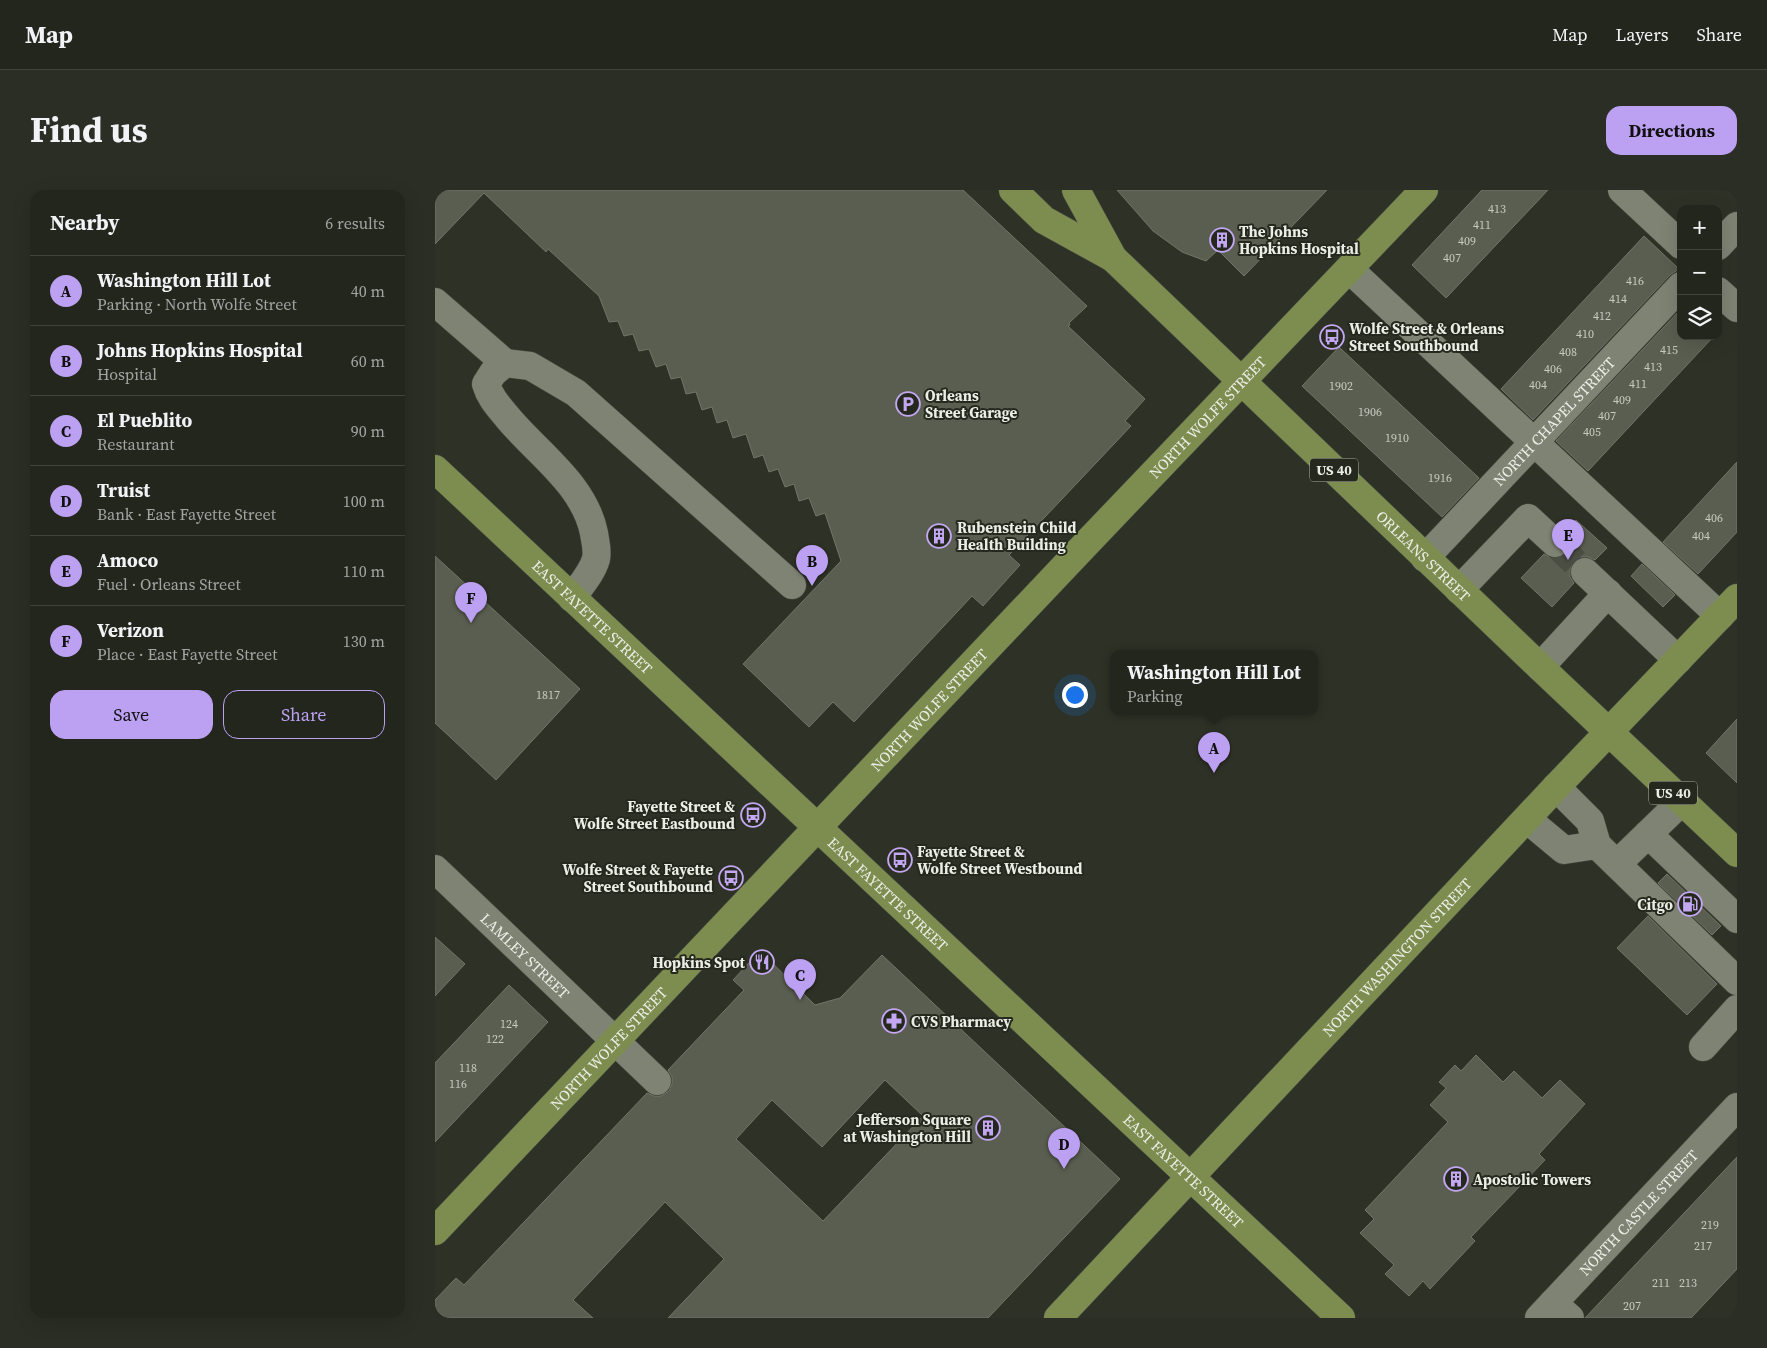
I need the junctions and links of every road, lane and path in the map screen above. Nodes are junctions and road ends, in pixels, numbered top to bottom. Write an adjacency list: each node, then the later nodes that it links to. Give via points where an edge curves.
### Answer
1 (1013, 190): 8 (main road, ORLEANS STREET / US 40, via 1044,220)
2 (1076, 190): 8 (main road, ORLEANS STREET / US 40)
3 (1424, 190): 9 (main road, NORTH WOLFE STREET)
4 (1622, 190): 6 (street)
5 (1737, 226): 7 (street)
6 (1677, 241)
7 (1722, 242)
8 (1113, 258): 15 (main road, ORLEANS STREET / US 40)
9 (1349, 269): 15 (main road, NORTH WOLFE STREET); 16 (street)
10 (1677, 290): 16 (street, NORTH CHAPEL STREET)
11 (1722, 295): 13 (street)
12 (435, 302): 14 (street)
13 (1737, 308)
14 (505, 364): 21 (street, via 530,366 576,393); 24 (street, via 493,373 486,384 489,395 523,436 571,484 586,508 593,528 596,558)
15 (1242, 382): 19 (main road, ORLEANS STREET / US 40); 32 (main road, NORTH WOLFE STREET)
16 (1534, 442): 19 (street, NORTH CHAPEL STREET); 25 (street)
17 (435, 470): 24 (main road, EAST FAYETTE STREET)
18 (1555, 543): 22 (street, via 1528,518)
19 (1425, 558): 22 (main road, ORLEANS STREET / US 40)
20 (1585, 572): 23 (street)
21 (792, 585)
22 (1459, 590): 27 (main road, ORLEANS STREET / US 40)
23 (1607, 593): 26 (street); 27 (street)
24 (572, 598): 32 (main road, EAST FAYETTE STREET)
25 (1728, 607): 26 (main road, NORTH WASHINGTON STREET)
26 (1677, 660): 28 (main road, NORTH WASHINGTON STREET)
27 (1540, 667): 28 (main road, ORLEANS STREET / US 40)
28 (1608, 732): 29 (main road, NORTH WASHINGTON STREET); 30 (main road, ORLEANS STREET / US 40)
29 (1556, 788): 31 (main road, NORTH WASHINGTON STREET); 34 (street, via 1590,821)
30 (1682, 801): 33 (street); 35 (main road, ORLEANS STREET / US 40)
31 (1528, 820): 34 (street, via 1564,850); 45 (main road, NORTH WASHINGTON STREET)
32 (818, 828): 41 (main road, NORTH WOLFE STREET); 45 (main road, EAST FAYETTE STREET)
33 (1648, 834): 36 (street); 38 (street)
34 (1597, 846): 36 (street)
35 (1737, 853)
36 (1617, 864): 39 (street)
37 (435, 869): 41 (street, LAMLEY STREET)
38 (1737, 919)
39 (1737, 981)
40 (1737, 1009): 42 (street)
41 (615, 1041): 43 (street, LAMLEY STREET); 46 (main road, NORTH WOLFE STREET)
42 (1703, 1047)
43 (657, 1081)
44 (1737, 1107): 47 (street, NORTH CASTLE STREET)
45 (1191, 1177): 48 (main road, NORTH WASHINGTON STREET); 49 (main road, EAST FAYETTE STREET)
46 (435, 1231)
47 (1554, 1313)
48 (1058, 1318)
49 (1341, 1318)

